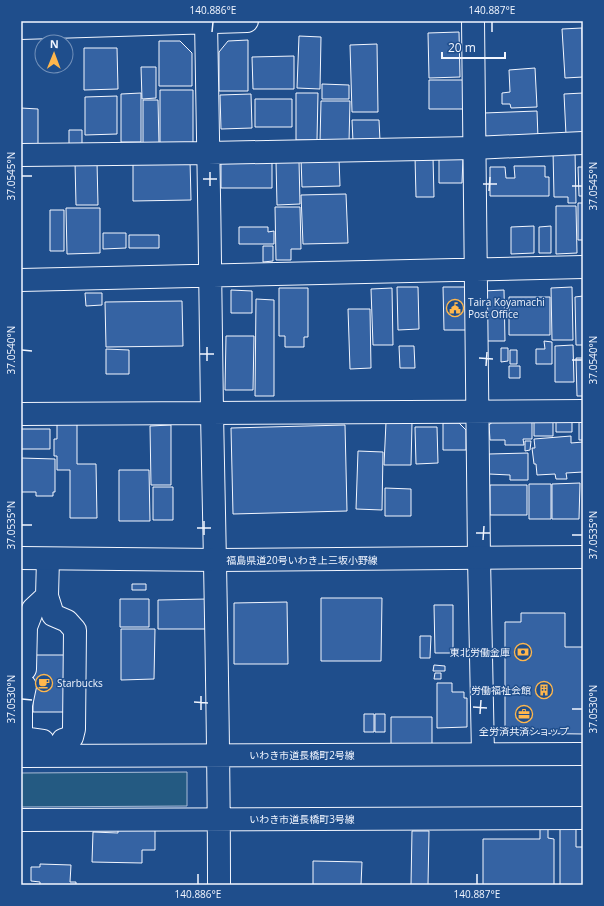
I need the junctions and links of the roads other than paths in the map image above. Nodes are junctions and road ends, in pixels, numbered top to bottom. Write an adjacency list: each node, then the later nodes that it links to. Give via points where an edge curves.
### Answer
1 (247, 21): 3 (street)
2 (473, 21): 6 (street)
3 (206, 22): 4 (street); 7 (street)
4 (21, 28)
5 (583, 143): 6 (street)
6 (474, 148): 7 (street); 10 (street)
7 (208, 153): 8 (street); 11 (street)
8 (21, 155)
9 (583, 267): 10 (street)
10 (475, 269): 11 (street); 14 (street)
11 (210, 276): 12 (street); 16 (street)
12 (21, 280)
13 (583, 411): 14 (street)
14 (477, 412): 16 (street); 20 (street)
15 (21, 414): 16 (street)
16 (212, 414): 21 (street)
17 (583, 557): 20 (street, 福島県道20号いわき上三坂小野線)
18 (21, 558): 19 (street, 福島県道20号いわき上三坂小野線)
19 (48, 558): 21 (street, 福島県道20号いわき上三坂小野線); 22 (street)
20 (479, 558): 21 (street, 福島県道20号いわき上三坂小野線); 23 (street)
21 (216, 560): 25 (street)
22 (47, 596): 22 (street, via 53,615 67,621 75,630 74,729 72,737 53,740 29,739 21,735 26,627 33,609)
23 (484, 754): 24 (street, いわき市道長橋町2号線); 25 (street, いわき市道長橋町2号線)
24 (583, 754)
25 (218, 755): 26 (street, いわき市道長橋町2号線); 29 (street)
26 (21, 756)
27 (583, 818): 29 (street, いわき市道長橋町3号線)
28 (21, 820): 29 (street, いわき市道長橋町3号線)
29 (219, 820): 30 (street)
30 (219, 885)

